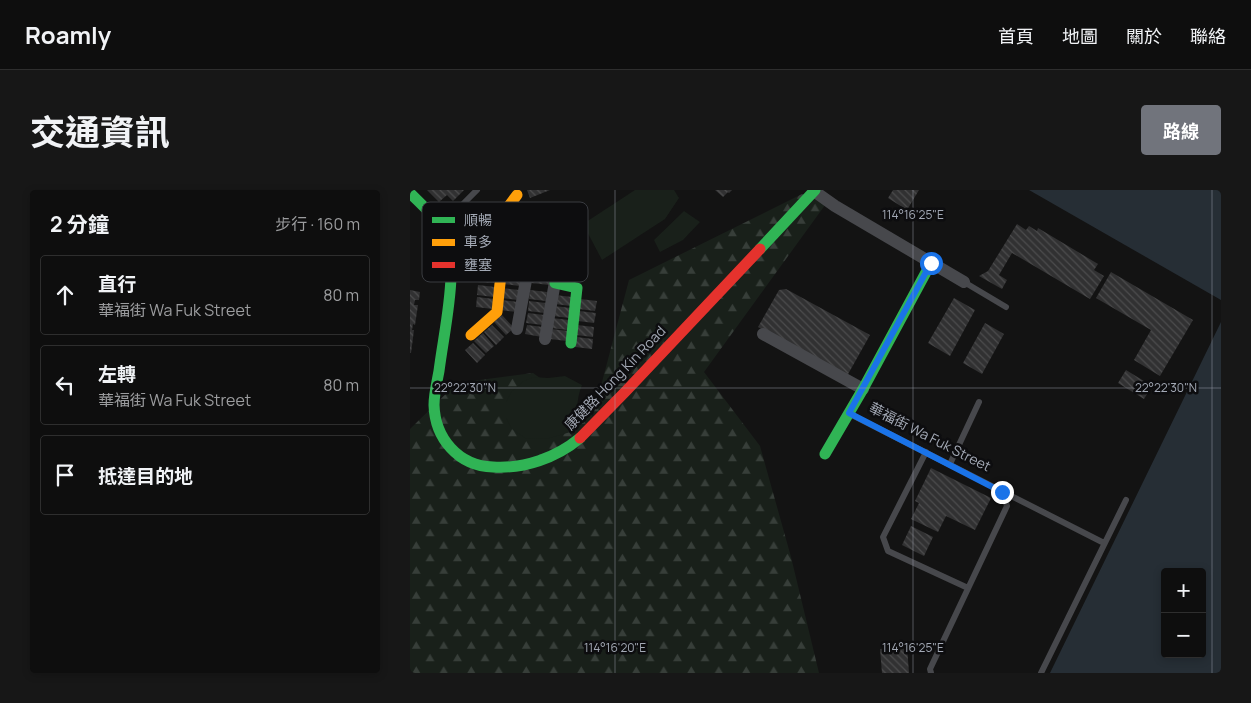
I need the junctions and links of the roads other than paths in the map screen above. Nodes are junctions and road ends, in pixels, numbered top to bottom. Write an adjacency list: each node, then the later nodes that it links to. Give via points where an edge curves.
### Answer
1 (477, 190): 4 (lane)
2 (814, 191): 6 (street); 7 (street, 康健路 Hong Kin Road, via 584,435 549,457 522,466 490,468 477,464 452,450 444,439 434,403)
3 (410, 193): 5 (street, 康健路 Hong Kin Road)
4 (464, 202)
5 (422, 205)
6 (931, 263): 10 (street); 18 (street, 華福街 Wa Fuk Street)
7 (450, 282)
8 (500, 282): 15 (street, via 497,312)
9 (526, 282): 13 (street)
10 (964, 282): 12 (lane)
11 (555, 283): 16 (street); 17 (street, via 577,288)
12 (1006, 307)
13 (517, 329)
14 (763, 334): 18 (street)
15 (471, 335)
16 (545, 339)
17 (571, 343)
18 (863, 388): 20 (street, 華福街 Wa Fuk Street)
19 (979, 402): 23 (lane)
20 (849, 413): 21 (lane, 華福街 Wa Fuk Street); 22 (street, 華福街 Wa Fuk Street)
21 (926, 452): 23 (lane, 華福街 Wa Fuk Street); 27 (lane, via 883,537 888,552)
22 (825, 454)
23 (950, 464): 24 (lane, 華福街 Wa Fuk Street)
24 (1002, 492): 26 (lane, 華福街 Wa Fuk Street); 27 (lane, via 1007,506)
25 (1126, 500): 26 (lane)
26 (1104, 543): 29 (lane)
27 (968, 588): 28 (lane, via 930,669)
28 (931, 673)
29 (1041, 673)

